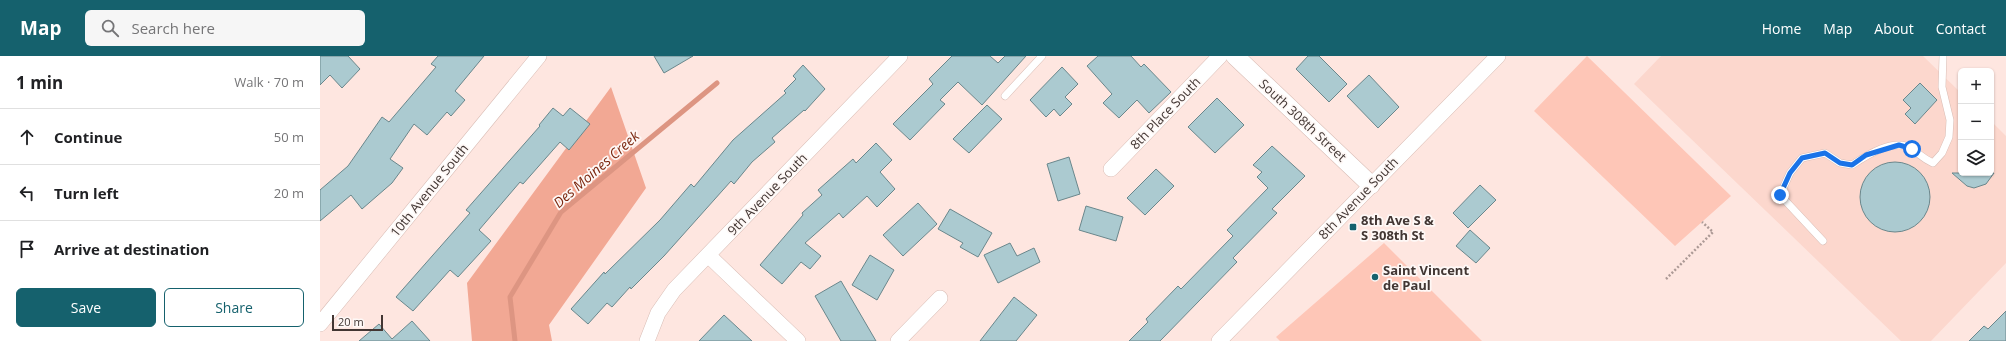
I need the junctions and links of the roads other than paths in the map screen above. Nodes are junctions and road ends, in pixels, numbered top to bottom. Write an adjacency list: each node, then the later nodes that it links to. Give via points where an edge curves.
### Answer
1 (538, 56): 14 (street, 10th Avenue South)
2 (900, 56): 12 (street, 9th Avenue South)
3 (1042, 56): 8 (lane)
4 (1220, 56): 9 (street, 8th Place South)
5 (1235, 56): 10 (street, South 308th Street)
6 (1498, 56): 10 (street, 8th Avenue South)
7 (1943, 56): 11 (lane, via 1942,87 1950,120 1949,137 1933,163 1921,158 1912,149 1899,145 1866,155 1852,165 1840,163 1825,153 1802,158 1790,173 1780,195)
8 (1005, 96)
9 (1111, 170)
10 (1371, 185): 18 (street, 8th Avenue South)
11 (1823, 242)
12 (708, 255): 15 (street, 9th Avenue South, via 667,299 651,327); 16 (street)
13 (940, 298): 17 (street)
14 (320, 324)
15 (647, 341)
16 (798, 341)
17 (898, 341)
18 (1219, 341)

